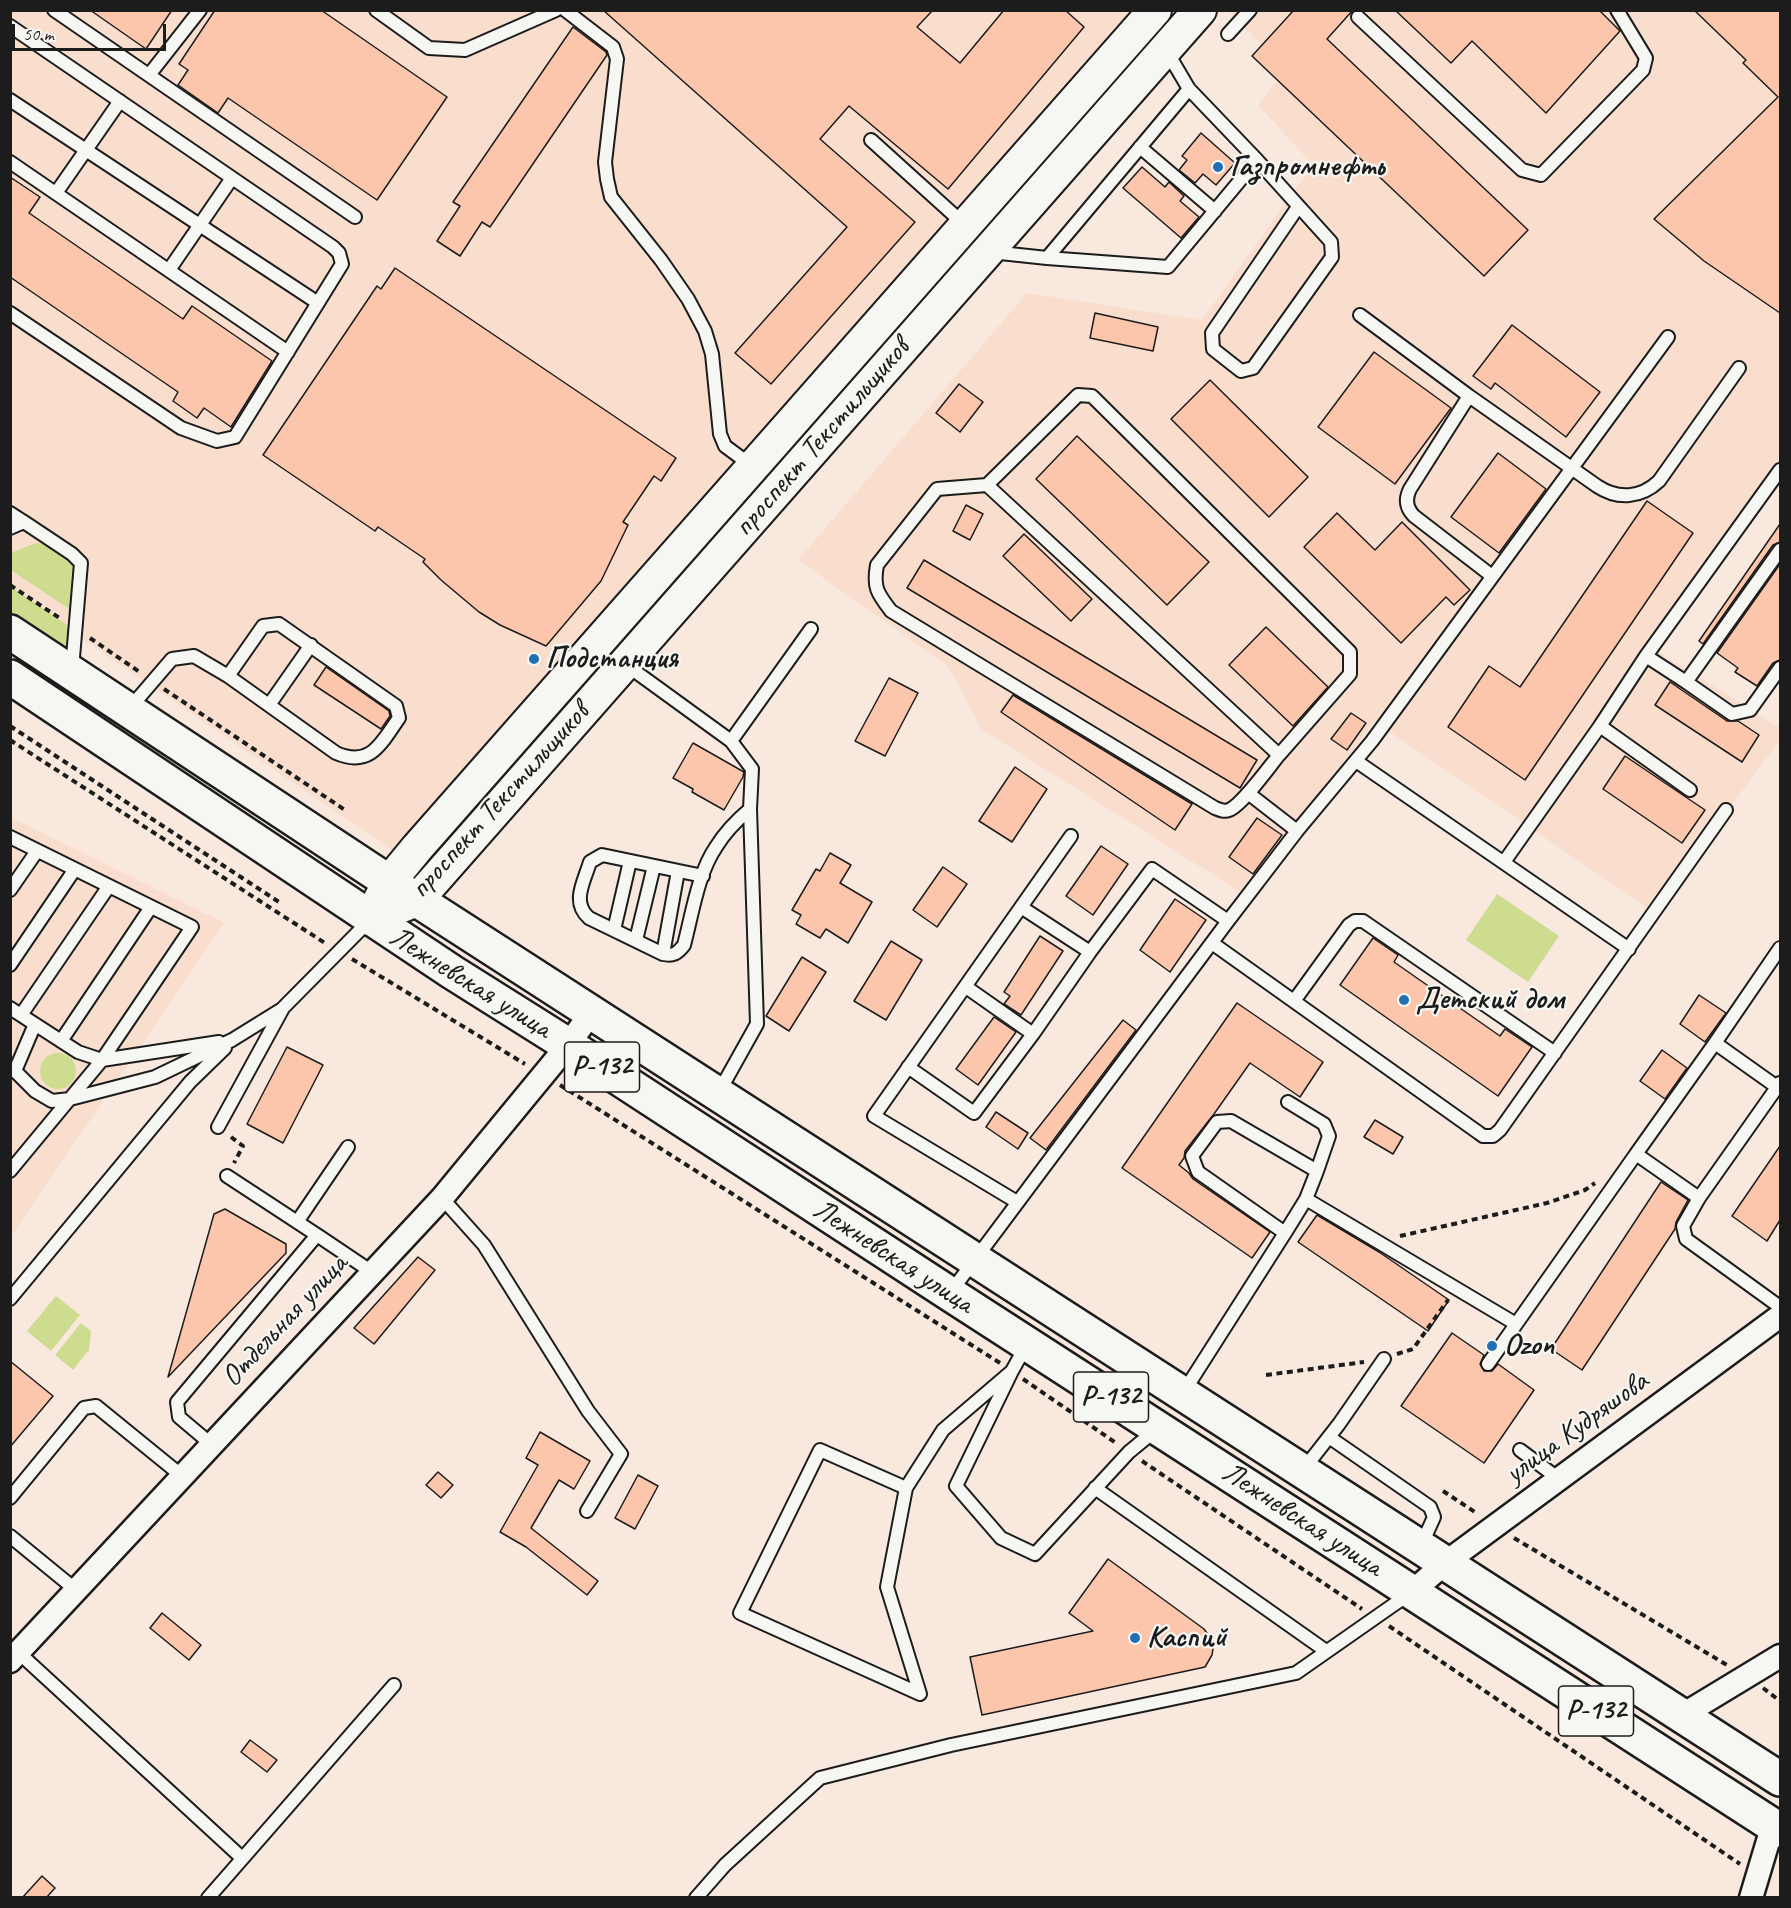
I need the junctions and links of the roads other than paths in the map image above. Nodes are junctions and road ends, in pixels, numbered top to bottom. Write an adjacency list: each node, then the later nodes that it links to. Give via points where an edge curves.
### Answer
1 (54, 10): 14 (lane)
2 (200, 10): 14 (lane)
3 (376, 10): 4 (lane, via 429,48 465,50)
4 (556, 10)
5 (565, 10): 40 (lane, via 613,46 617,58 605,162 611,197 661,260 705,331 712,354 720,434 726,446)
6 (1155, 10): 29 (main road, проспект Текстильщиков)
7 (1200, 10): 13 (main road, проспект Текстильщиков)
8 (1250, 10): 12 (lane)
9 (1617, 10): 10 (lane, via 1646,58 1643,70 1541,175 1522,170)
10 (1358, 17)
11 (10, 26): 17 (lane)
12 (1228, 34)
13 (1165, 49): 15 (lane); 30 (main road, проспект Текстильщиков)
14 (149, 75): 27 (lane)
15 (1189, 88): 19 (lane); 21 (lane)
16 (10, 100): 20 (lane)
17 (120, 101): 20 (lane); 23 (lane)
18 (871, 140): 29 (lane)
19 (1140, 147): 26 (lane); 31 (lane)
20 (86, 149): 24 (lane); 28 (lane)
21 (1257, 160): 25 (lane); 26 (lane)
22 (10, 162): 24 (lane)
23 (232, 178): 28 (lane); 33 (lane, via 339,253 342,264)
24 (56, 193): 32 (lane)
25 (1298, 207): 25 (lane, via 1212,333 1213,349 1241,371 1253,368 1332,257 1331,242)
26 (1215, 210): 31 (lane, via 1168,267)
27 (355, 217)
28 (200, 225): 32 (lane); 33 (lane)
29 (966, 226): 40 (main road, проспект Текстильщиков)
30 (987, 251): 31 (lane); 53 (main road, проспект Текстильщиков)
31 (1047, 258)
32 (170, 270): 37 (lane)
33 (318, 303): 37 (lane)
34 (10, 313): 37 (lane, via 181,428 217,441 235,437)
35 (1360, 315): 39 (lane)
36 (1668, 337): 41 (lane)
37 (288, 352)
38 (1739, 368): 41 (lane, via 1659,481 1646,491 1629,496 1612,494)
39 (1468, 396): 41 (lane); 48 (lane, via 1406,500 1414,516)
40 (753, 466): 79 (main road, проспект Текстильщиков)
41 (1572, 468): 48 (lane)
42 (1780, 470): 52 (lane)
43 (987, 485): 63 (lane); 63 (lane, via 1078,395 1092,396 1350,652 1350,674); 66 (lane, via 937,489 877,565 874,580 891,611 1215,808 1233,809)
44 (10, 513): 45 (lane)
45 (24, 522): 46 (lane); 55 (lane, via 81,563)
46 (10, 528)
47 (1780, 550): 58 (lane)
48 (1492, 576): 64 (lane)
49 (811, 629): 62 (lane)
50 (10, 632): 55 (highway, Лежневская улица / Р-132)
51 (311, 645): 57 (lane, via 279,624 263,626); 59 (lane); 59 (lane, via 396,706 399,718 374,751 355,759 336,753)
52 (1646, 656): 58 (lane); 61 (lane)
53 (624, 664): 62 (lane); 82 (main road, проспект Текстильщиков)
54 (1780, 668): 58 (lane, via 1750,710 1732,714)
55 (72, 673): 60 (highway, Лежневская улица / Р-132)
56 (10, 676): 85 (highway, Лежневская улица / Р-132)
57 (228, 676): 59 (lane); 60 (lane, via 194,656 172,659)
58 (1686, 682)
59 (269, 705)
60 (128, 710): 79 (highway, Лежневская улица / Р-132)
61 (1600, 726): 65 (lane); 74 (lane)
62 (731, 741): 67 (lane, via 752,769)
63 (1279, 755): 66 (lane)
64 (1356, 761): 69 (lane); 74 (lane)
65 (1690, 790)
66 (1248, 793): 69 (lane)
67 (750, 809): 78 (lane, via 714,849); 110 (lane, via 757,1023)
68 (1726, 810): 91 (lane)
69 (1297, 831): 86 (lane)
70 (1071, 836): 84 (lane)
71 (10, 837): 72 (lane)
72 (37, 851): 76 (lane); 81 (lane)
73 (630, 861): 75 (lane); 87 (lane); 87 (lane, via 602,855 590,862 579,899 582,912)
74 (1504, 862): 91 (lane)
75 (654, 866): 77 (lane); 88 (lane)
76 (75, 870): 80 (lane); 94 (lane)
77 (678, 871): 78 (lane); 93 (lane)
78 (703, 876): 93 (lane, via 684,945 678,953)
79 (388, 882): 82 (highway, Лежневская улица / Р-132); 85 (main road, проспект Текстильщиков)
80 (109, 886): 83 (lane); 98 (lane)
81 (10, 890)
82 (417, 900): 85 (main road, проспект Текстильщиков); 99 (highway, Лежневская улица / Р-132)
83 (151, 907): 103 (lane); 107 (lane, via 192,927)
84 (1022, 907): 92 (lane); 95 (lane)
85 (370, 919): 97 (lane); 105 (highway, Лежневская улица / Р-132)
86 (1227, 921): 89 (lane); 92 (lane, via 1152,869)
87 (614, 930): 88 (lane)
88 (636, 940): 93 (lane)
89 (1212, 943): 96 (lane); 122 (lane)
90 (1780, 948): 104 (lane)
91 (1629, 949): 106 (lane)
92 (1090, 952): 101 (lane)
93 (663, 954)
94 (10, 965)
95 (966, 987): 101 (lane); 108 (lane)
96 (1294, 1001): 106 (lane, via 1349,925 1363,921); 106 (lane, via 1488,1137 1497,1134)
97 (282, 1009): 102 (lane); 113 (lane)
98 (16, 1011): 100 (lane)
99 (591, 1013): 105 (street, Отдельная улица); 110 (highway, Лежневская улица / Р-132)
100 (35, 1024): 103 (lane); 111 (lane, via 15,1071 52,1101)
101 (1033, 1034): 108 (lane, via 974,1113)
102 (232, 1040): 107 (lane); 111 (lane, via 155,1077); 129 (lane, via 190,1082)
103 (61, 1041): 107 (lane)
104 (1715, 1043): 109 (lane); 115 (lane)
105 (568, 1045): 119 (street, Отдельная улица); 128 (highway, Лежневская улица / Р-132)
106 (1555, 1053)
107 (102, 1060): 111 (lane)
108 (908, 1067): 122 (lane, via 874,1116)
109 (1779, 1085): 120 (lane)
110 (718, 1093): 126 (highway, Лежневская улица / Р-132)
111 (70, 1100): 116 (lane)
112 (1288, 1101): 117 (lane, via 1324,1124 1329,1136)
113 (218, 1127)
114 (348, 1148): 123 (lane)
115 (1636, 1154): 120 (lane); 132 (lane)
116 (10, 1171)
117 (1317, 1172): 121 (lane); 124 (lane, via 1231,1121 1217,1122 1192,1156 1198,1172)
118 (227, 1176): 123 (lane)
119 (442, 1198): 127 (street, Отдельная улица); 147 (lane, via 484,1245 588,1411 621,1454)
120 (1699, 1198): 130 (lane, via 1683,1226 1686,1239)
121 (1306, 1199): 124 (lane); 132 (lane)
122 (1017, 1202): 126 (lane)
123 (297, 1222): 125 (lane)
124 (1285, 1233): 136 (lane)
125 (317, 1235): 127 (lane); 139 (lane, via 177,1402 179,1417)
126 (975, 1261): 128 (lane); 136 (highway, Лежневская улица / Р-132)
127 (372, 1272): 139 (street, Отдельная улица)
128 (950, 1294): 133 (highway, Лежневская улица / Р-132)
129 (10, 1299)
130 (1780, 1307)
131 (1780, 1316): 143 (street, улица Кудряшова)
132 (1516, 1324): 135 (lane)
133 (1019, 1357): 137 (highway, Лежневская улица / Р-132); 144 (lane, via 943,1430); 145 (lane, via 956,1486 1001,1538 1035,1554)
134 (1384, 1359): 138 (lane)
135 (1488, 1364)
136 (1183, 1394): 141 (highway, Лежневская улица / Р-132)
137 (1158, 1428): 145 (lane); 151 (highway, Лежневская улица / Р-132)
138 (1329, 1437): 141 (lane); 149 (lane, via 1430,1507 1434,1517)
139 (211, 1444): 142 (street, Отдельная улица)
140 (1520, 1450): 143 (lane)
141 (1302, 1471): 149 (highway, Лежневская улица / Р-132)
142 (182, 1476): 146 (lane, via 96,1406 84,1408); 150 (street, Отдельная улица)
143 (1559, 1479): 149 (street, улица Кудряшова, via 1495,1526)
144 (906, 1488): 144 (lane, via 887,1587 920,1694 740,1613 820,1450)
145 (1095, 1488): 152 (lane)
146 (10, 1498)
147 (587, 1511)
148 (10, 1536): 150 (lane)
149 (1432, 1555): 151 (street, улица Кудряшова); 156 (highway, Лежневская улица / Р-132)
150 (76, 1590): 154 (street, Отдельная улица)
151 (1412, 1592): 152 (lane); 158 (highway, Лежневская улица / Р-132)
152 (1326, 1651): 161 (lane, via 1296,1673 951,1745 820,1778)
153 (1780, 1656): 156 (street)
154 (14, 1657): 159 (lane)
155 (394, 1685): 159 (lane)
156 (1681, 1716): 157 (highway, Лежневская улица / Р-132)
157 (1780, 1779)
158 (1775, 1827): 162 (street)
159 (242, 1858): 160 (lane)
160 (208, 1898)
161 (696, 1898)
162 (1751, 1898)

